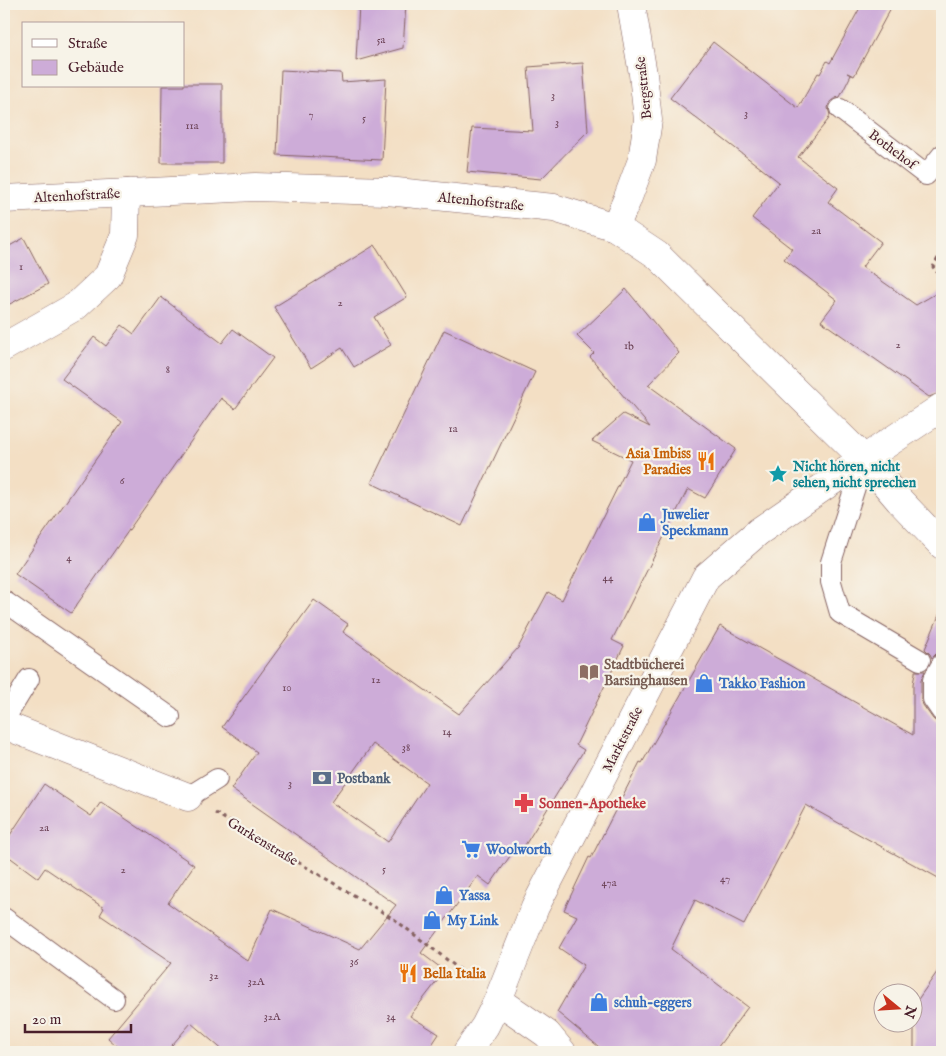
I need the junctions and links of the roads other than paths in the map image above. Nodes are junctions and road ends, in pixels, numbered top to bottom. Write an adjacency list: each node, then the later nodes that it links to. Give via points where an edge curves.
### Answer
1 (631, 4): 6 (street, Bergstraße, via 648,120 642,160)
2 (840, 109): 3 (lane, Bothehof, via 926,175)
3 (942, 155)
4 (126, 193): 5 (street, Altenhofstraße); 6 (street, Altenhofstraße, via 255,187 387,192 554,208); 7 (street, via 125,235 108,276 76,306)
5 (4, 199)
6 (616, 227): 9 (street, Altenhofstraße, via 657,255)
7 (4, 346)
8 (942, 407): 9 (street, Marktstraße)
9 (864, 459): 10 (street, Altenhofstraße); 12 (lane, via 831,562 831,582 840,613); 23 (street, Marktstraße, via 758,532 706,577 535,906)
10 (942, 545)
11 (4, 601): 16 (lane)
12 (920, 660)
13 (942, 664): 15 (lane, via 932,680 933,699)
14 (30, 679): 17 (lane)
15 (942, 712)
16 (170, 717)
17 (4, 720)
18 (4, 725): 20 (street)
19 (217, 779): 20 (lane)
20 (188, 797)
21 (4, 918): 22 (lane)
22 (114, 998)
23 (498, 1000): 24 (street, Marktstraße); 25 (street, via 547,1034)
24 (467, 1052)
25 (562, 1052)

